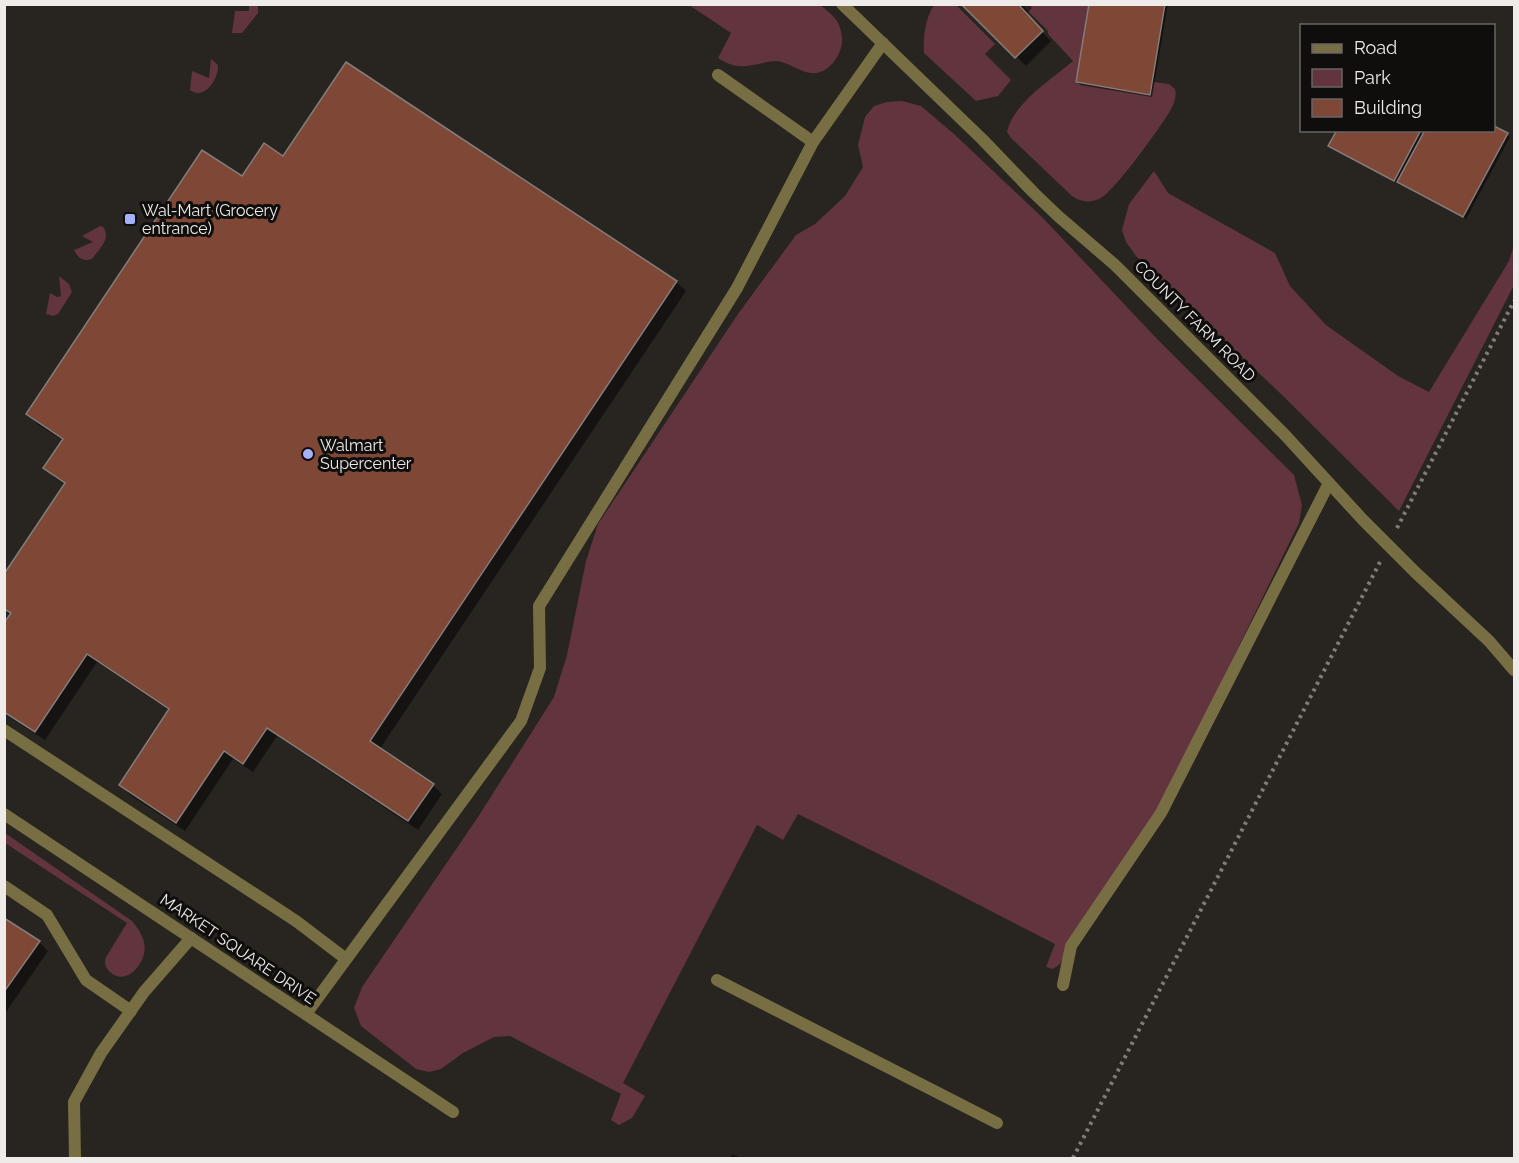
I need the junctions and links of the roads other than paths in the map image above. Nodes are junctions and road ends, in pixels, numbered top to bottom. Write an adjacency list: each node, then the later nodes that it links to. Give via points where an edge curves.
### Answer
1 (842, 4): 2 (street, COUNTY FARM ROAD)
2 (883, 43): 4 (street); 5 (street, COUNTY FARM ROAD, via 1041,200 1115,265)
3 (718, 75): 4 (street)
4 (813, 142): 11 (street, via 737,288 539,606 540,668 521,721)
5 (1329, 483): 6 (street, COUNTY FARM ROAD); 13 (street, via 1161,813 1071,946)
6 (1515, 670)
7 (4, 730): 11 (street, via 296,921)
8 (4, 814): 10 (street, MARKET SQUARE DRIVE)
9 (4, 886): 14 (street, via 46,915 86,980)
10 (191, 938): 14 (street); 15 (street, MARKET SQUARE DRIVE)
11 (346, 959): 15 (street)
12 (717, 980): 17 (street)
13 (1063, 985)
14 (131, 1011): 18 (street, via 101,1053 74,1102)
15 (306, 1014): 16 (street, MARKET SQUARE DRIVE)
16 (453, 1112)
17 (997, 1123)
18 (75, 1158)

